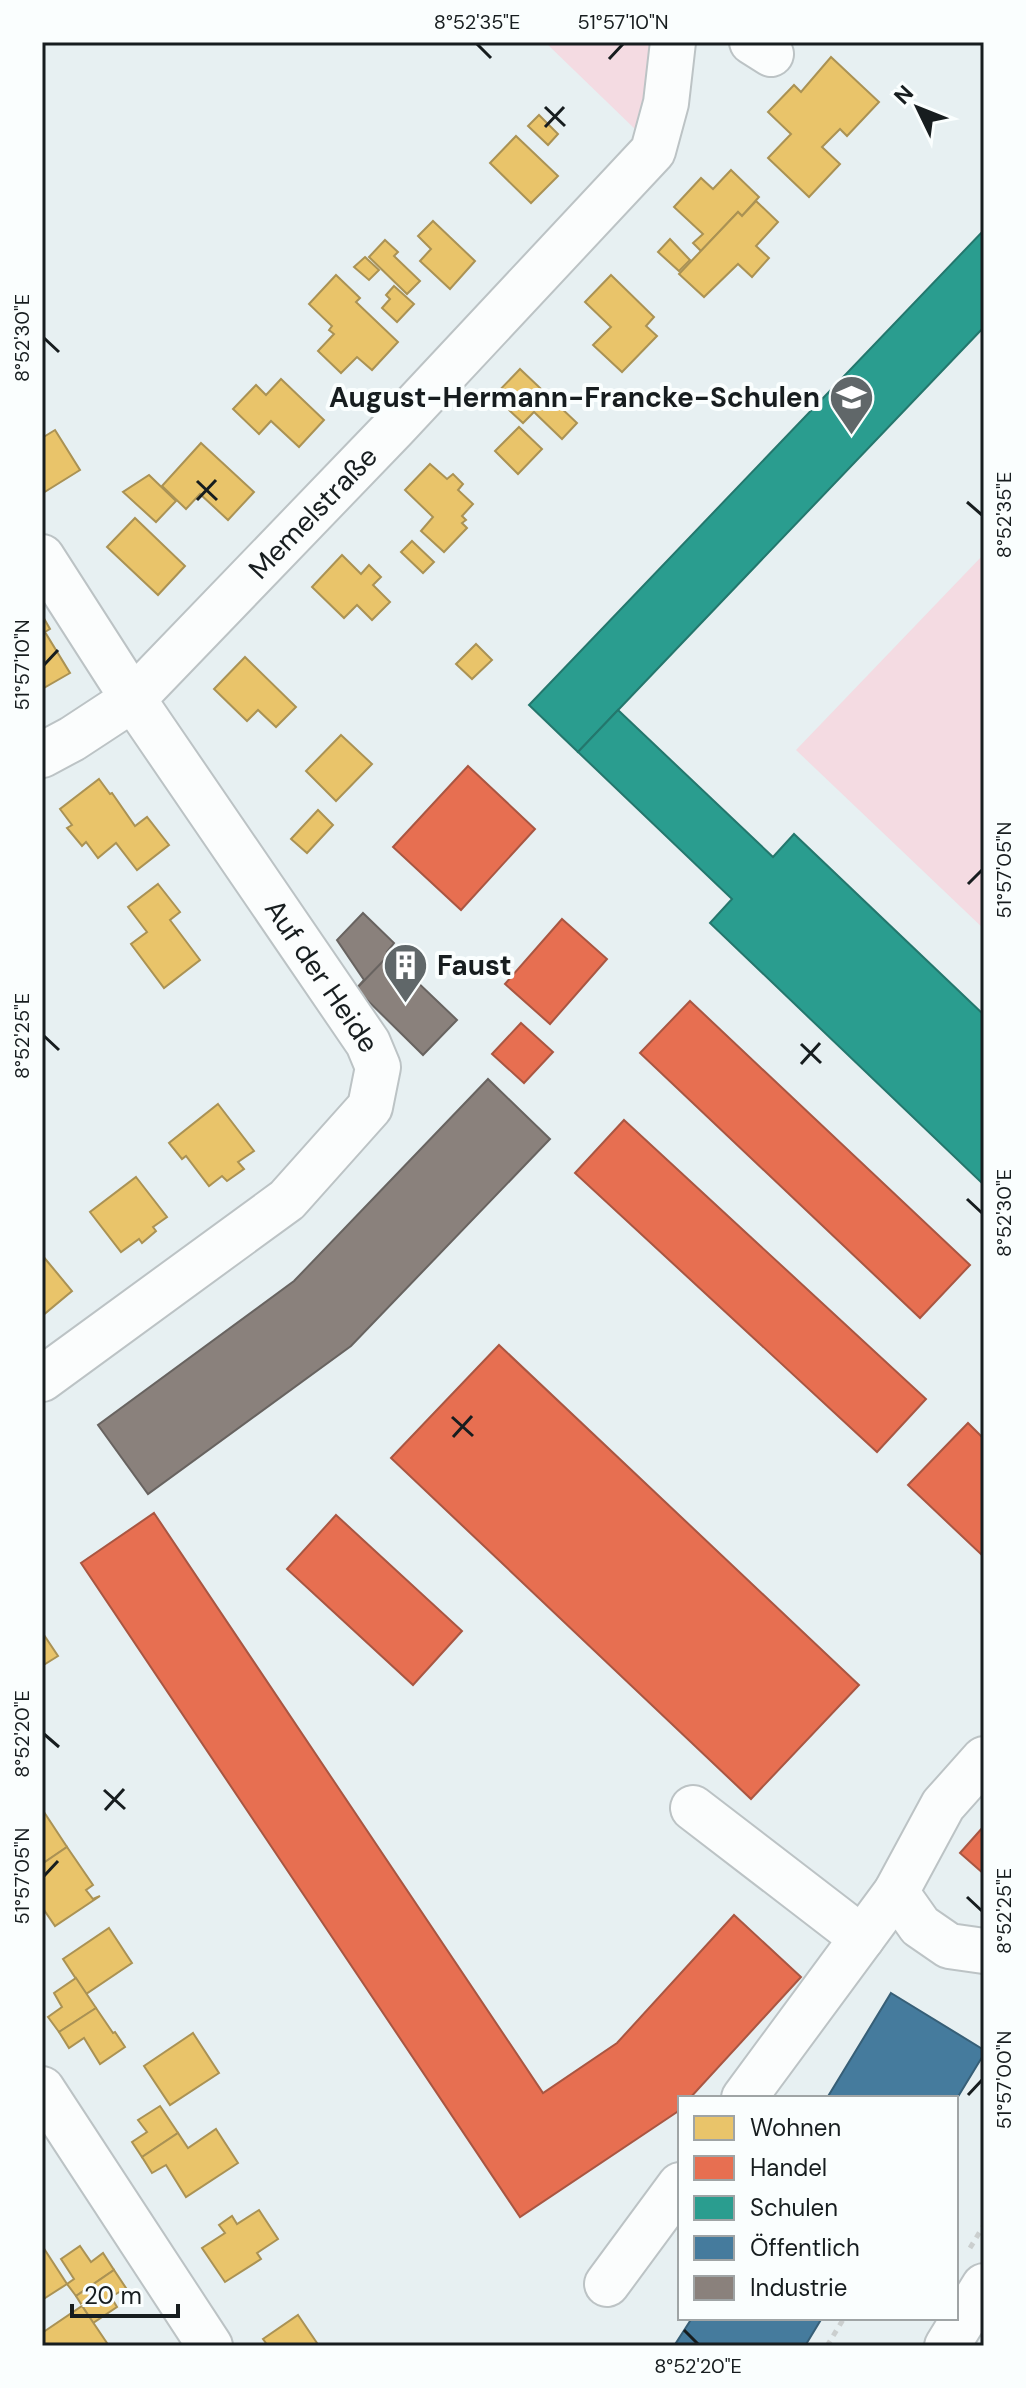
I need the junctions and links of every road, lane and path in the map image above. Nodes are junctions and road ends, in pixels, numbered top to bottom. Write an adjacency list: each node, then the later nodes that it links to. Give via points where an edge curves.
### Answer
1 (673, 42): 3 (street, Memelstraße, via 666,103 653,151)
2 (42, 557): 3 (street, Auf der Heide)
3 (133, 699): 4 (street, Memelstraße); 5 (street, Auf der Heide, via 368,1043 378,1067 370,1107 287,1200)
4 (42, 755)
5 (42, 1379)
6 (984, 1759): 8 (street, via 943,1805)
7 (693, 1808): 9 (street)
8 (896, 1892): 9 (street); 10 (street, via 920,1926 949,1946)
9 (862, 1938): 12 (street)
10 (984, 1950)
11 (42, 2089): 18 (street)
12 (745, 2096)
13 (678, 2188): 14 (street)
14 (607, 2284)
15 (984, 2286): 17 (street)
16 (843, 2320): 19 (path)
17 (963, 2339)
18 (210, 2346)
19 (827, 2346)

